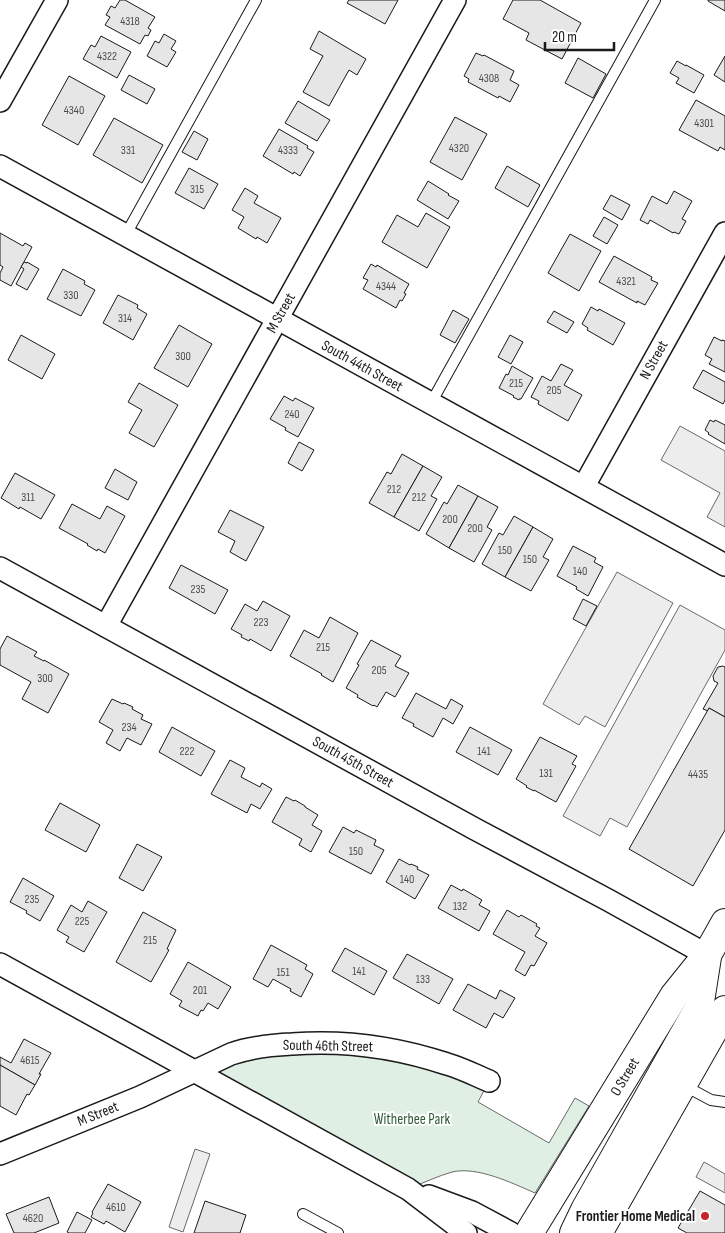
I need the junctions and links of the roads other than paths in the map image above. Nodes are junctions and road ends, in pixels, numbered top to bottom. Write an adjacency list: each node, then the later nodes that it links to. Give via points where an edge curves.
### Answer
1 (57, 0): 5 (street)
2 (256, 0): 8 (lane)
3 (455, 0): 9 (street, M Street)
4 (655, 0): 10 (lane)
5 (0, 101)
6 (0, 166): 8 (street, South 44th Street)
7 (725, 233): 11 (street, N Street)
8 (125, 236): 9 (street, South 44th Street)
9 (278, 319): 10 (street, South 44th Street); 14 (street, M Street)
10 (431, 403): 11 (street, South 44th Street)
11 (584, 486): 12 (street, South 44th Street)
12 (725, 564)
13 (0, 568): 14 (street, South 45th Street)
14 (106, 626): 16 (street, South 45th Street)
15 (725, 923): 16 (main road, O Street)
16 (707, 955): 30 (main road, O Street, via 674,996); 31 (main road, via 698,1008)
17 (0, 964): 19 (street)
18 (725, 1010): 21 (main road)
19 (196, 1071): 20 (street, South 46th Street, via 244,1050 310,1042 348,1043 414,1054); 23 (street, M Street); 24 (street)
20 (490, 1081)
21 (682, 1084): 22 (lane, via 711,1100); 26 (main road)
22 (725, 1102)
23 (0, 1154)
24 (408, 1189): 28 (street); 29 (street, via 472,1212)
25 (303, 1214): 27 (lane)
26 (603, 1229)
27 (338, 1233)
28 (466, 1233)
29 (511, 1233)
30 (529, 1233)
31 (574, 1233)

